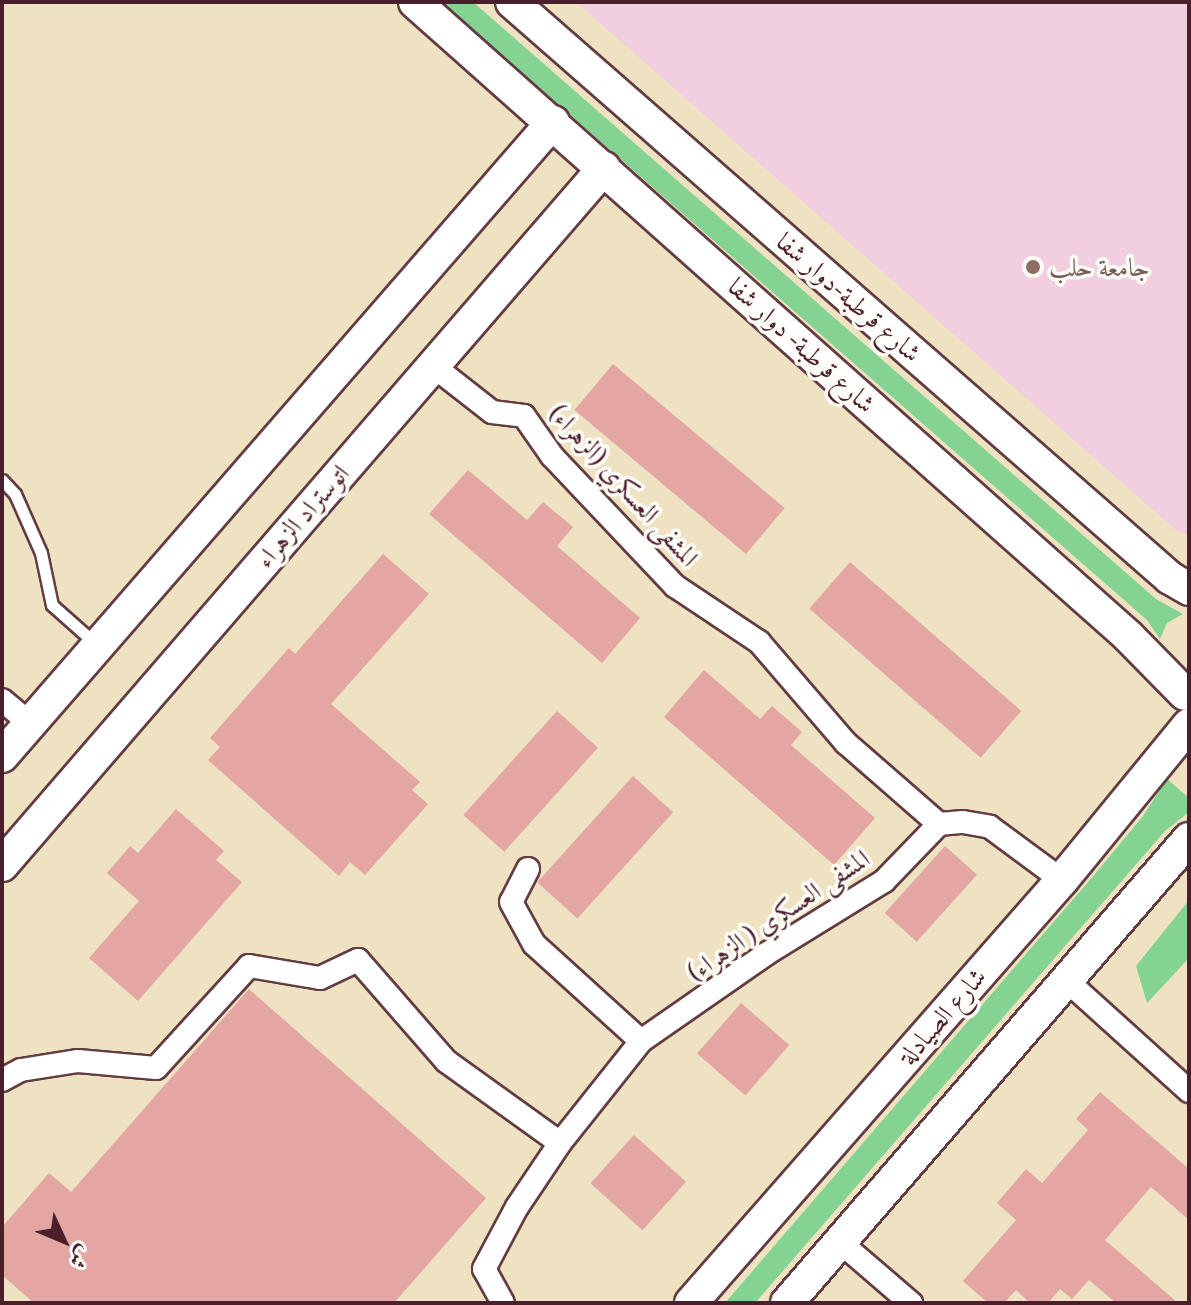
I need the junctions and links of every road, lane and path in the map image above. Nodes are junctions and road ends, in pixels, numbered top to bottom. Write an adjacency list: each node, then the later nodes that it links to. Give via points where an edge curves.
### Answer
1 (415, 2): 3 (street, شارع قرطبة- دوار شفا)
2 (512, 2): 7 (street, شارع قرطبة-دوار شفا, via 1170,578)
3 (553, 122): 4 (street, شارع قرطبة- دوار شفا); 8 (street)
4 (604, 168): 5 (street, اتوستراد الزهراء); 10 (street, شارع قرطبة- دوار شفا, via 1128,636)
5 (432, 365): 13 (street, المشفى العسكري (الزهراء), via 492,412 524,416 552,456 675,586 759,642 846,743); 15 (street, اتوستراد الزهراء)
6 (2, 480): 8 (lane, via 15,494 41,553 52,605)
7 (1189, 589)
8 (97, 644): 11 (street)
9 (2, 700): 11 (street)
10 (1188, 705): 17 (street, شارع الصيادلة)
11 (29, 723): 12 (street)
12 (2, 756)
13 (939, 824): 17 (street, via 990,827); 19 (street, المشفى العسكري ( الزهراء), via 884,881)
14 (1189, 839): 18 (street)
15 (2, 865)
16 (528, 869): 19 (street, via 511,902 534,944)
17 (1062, 880): 25 (street, شارع الصيادلة)
18 (1065, 979): 21 (street); 23 (street)
19 (641, 1041): 22 (street, المشفى العسكري ( الزهراء))
20 (2, 1080): 22 (street, via 21,1070 78,1061 156,1068 249,966 320,978 358,960 446,1061)
21 (1189, 1091)
22 (560, 1143): 24 (street, المشفى العسكري ( الزهراء), via 484,1269)
23 (840, 1242): 26 (street); 27 (street)
24 (503, 1303)
25 (691, 1303)
26 (787, 1303)
27 (911, 1303)

